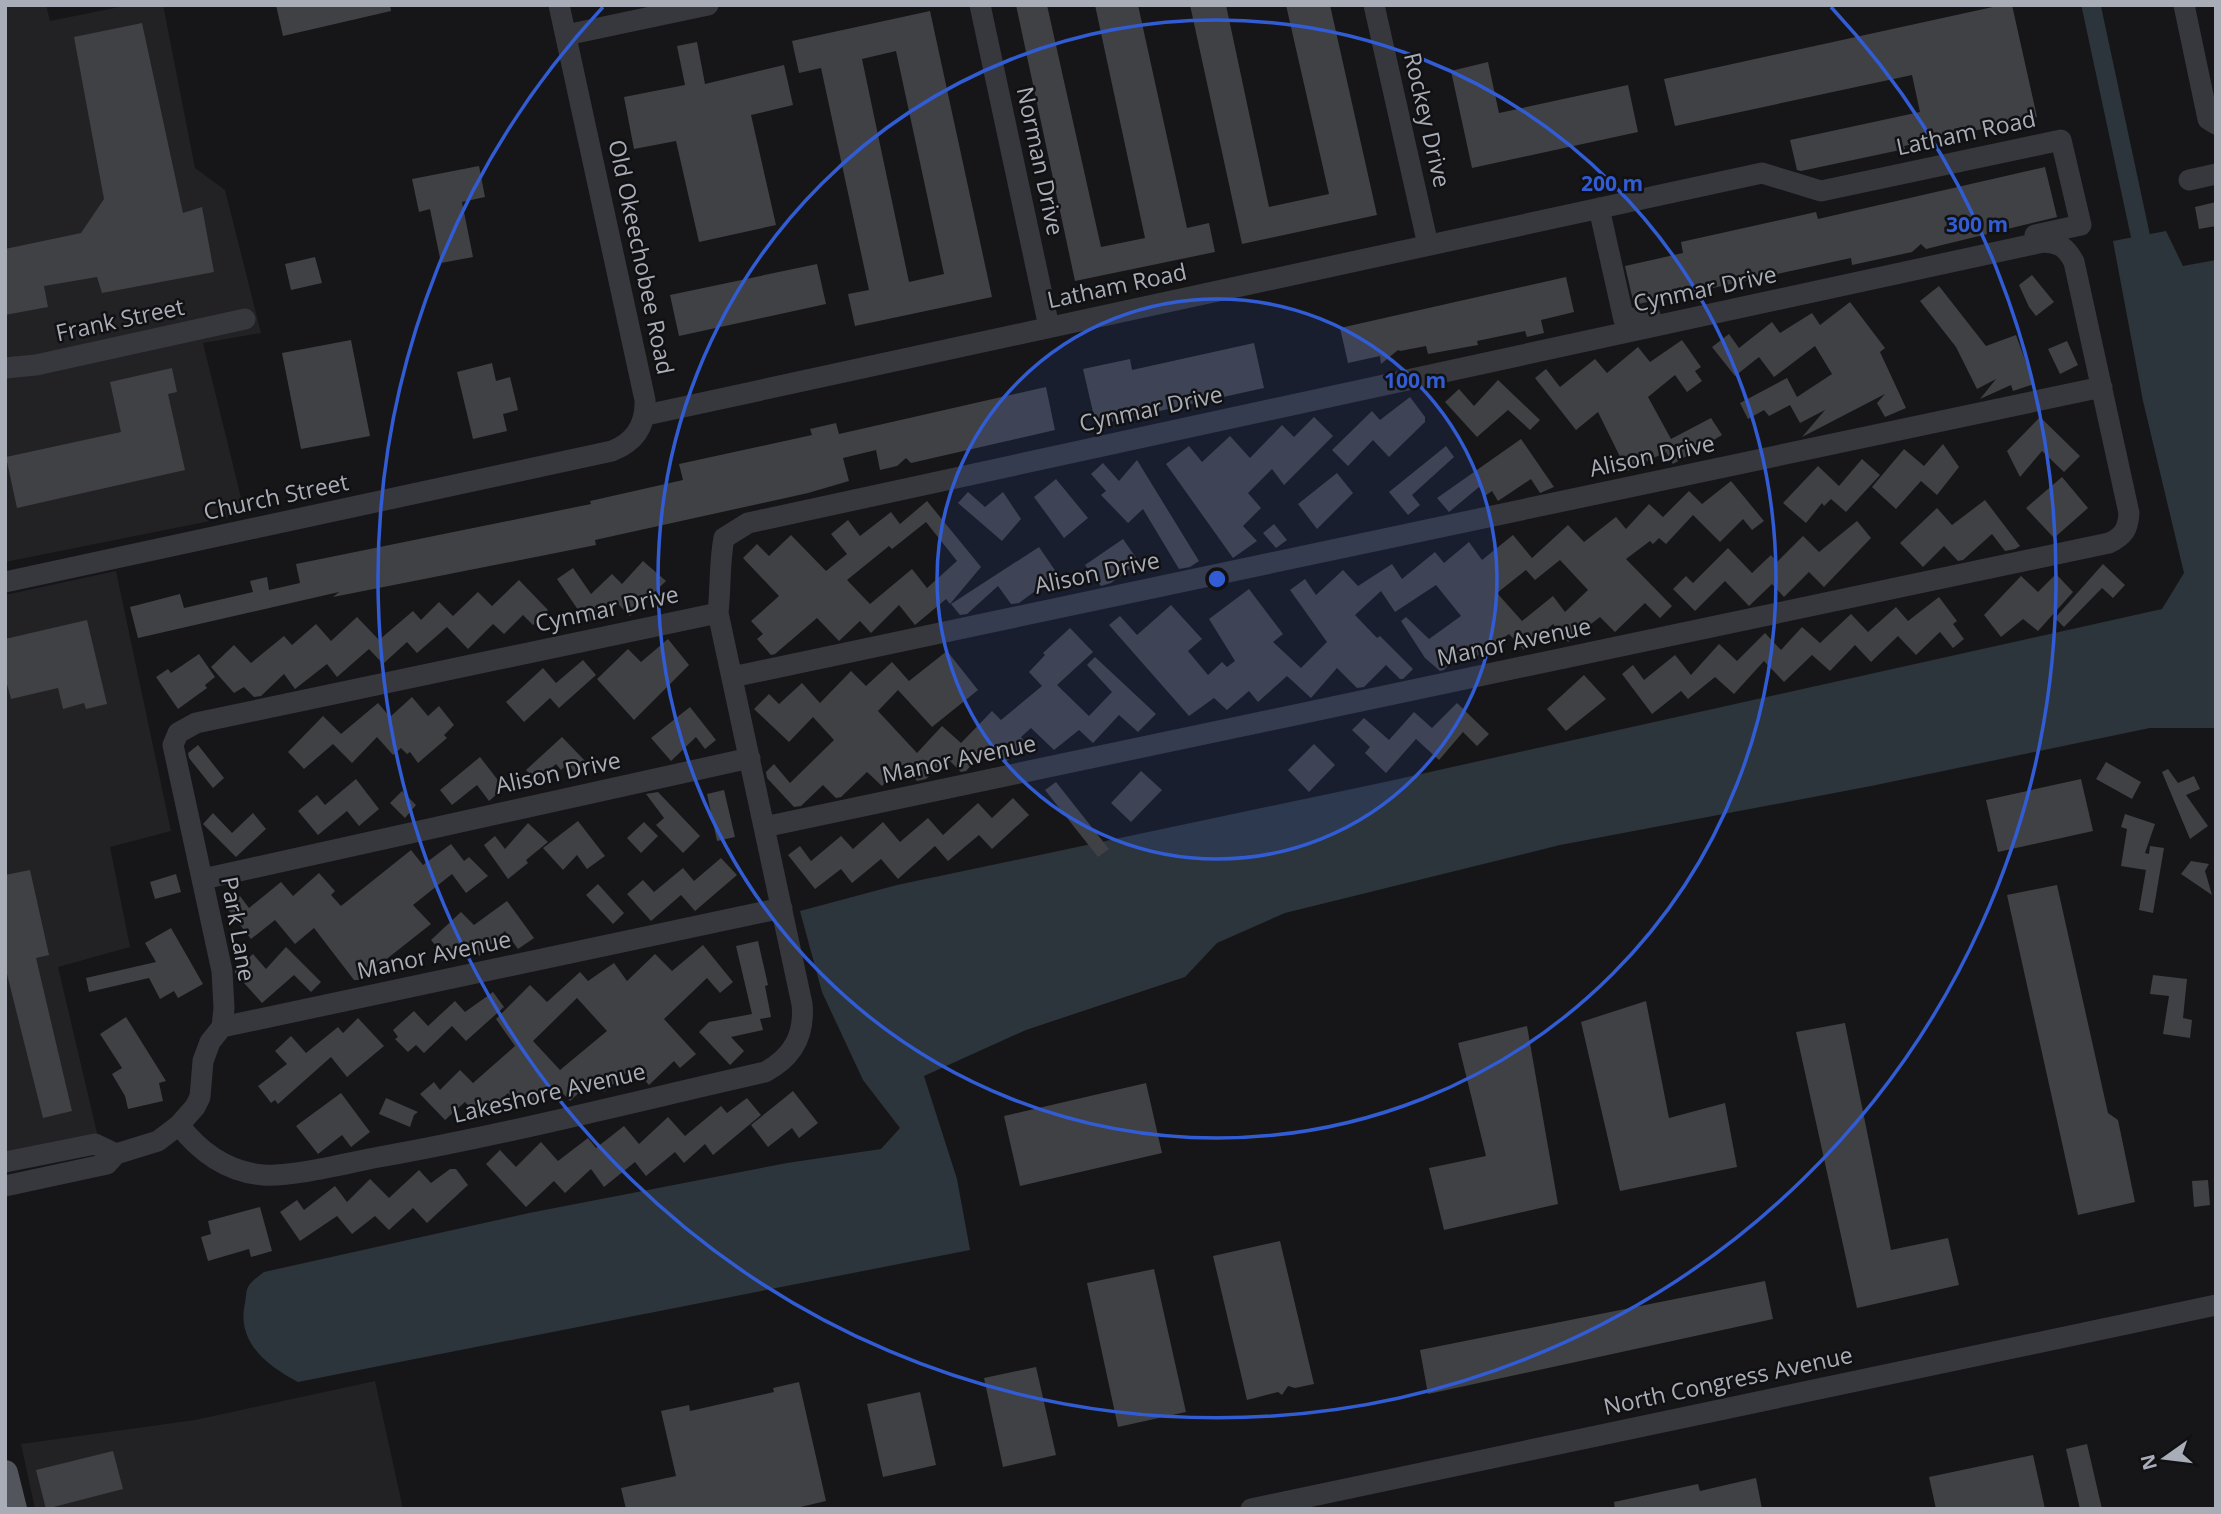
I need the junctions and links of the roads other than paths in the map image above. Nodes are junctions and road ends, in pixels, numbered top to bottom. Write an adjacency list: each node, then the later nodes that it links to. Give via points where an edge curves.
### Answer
1 (559, 5): 6 (street, Old Okeechobee Road)
2 (708, 5): 6 (street)
3 (979, 5): 13 (street, Norman Drive)
4 (1374, 5): 11 (street, Rockey Drive)
5 (2184, 5): 7 (street, via 2208,119)
6 (565, 35): 16 (street, Old Okeechobee Road)
7 (2216, 124)
8 (2216, 174): 9 (street)
9 (2189, 180)
10 (1600, 208): 10 (street, Latham Road, via 1624,320 2081,225 2061,140 1821,191 1762,173); 11 (street, Latham Road)
11 (1428, 245): 13 (street, Latham Road)
12 (245, 319): 14 (street, Frank Street)
13 (1049, 327): 16 (street, Latham Road)
14 (5, 368)
15 (2102, 387): 18 (street, Cynmar Drive, via 2074,261 2057,243 2043,242 748,523 724,538); 19 (street, Alison Drive); 22 (street, Manor Avenue, via 2129,513 2122,537 2109,543)
16 (646, 415): 17 (street, Church Street, via 635,438 625,446)
17 (5, 582)
18 (718, 612): 19 (street); 20 (street, Cynmar Drive, via 196,723)
19 (732, 677): 21 (street)
20 (178, 733): 23 (street, Park Lane, via 173,745)
21 (750, 758): 22 (street); 23 (street, Alison Drive)
22 (764, 827): 24 (street)
23 (202, 879): 25 (street, Park Lane, via 222,971)
24 (782, 908): 25 (street, Manor Avenue); 26 (street, Lakeshore Avenue, via 804,1018 796,1045 778,1066 765,1072 408,1152 278,1175 250,1173 224,1164)
25 (222, 1027): 26 (street, Park Lane, via 203,1060 200,1097)
26 (179, 1125): 27 (street, via 158,1141)
27 (116, 1154): 28 (street, via 95,1144); 29 (street, via 107,1164)
28 (5, 1162)
29 (5, 1186)
30 (2216, 1305): 33 (street, North Congress Avenue)
31 (5, 1474): 32 (main road)
32 (14, 1509)
33 (1251, 1509)

